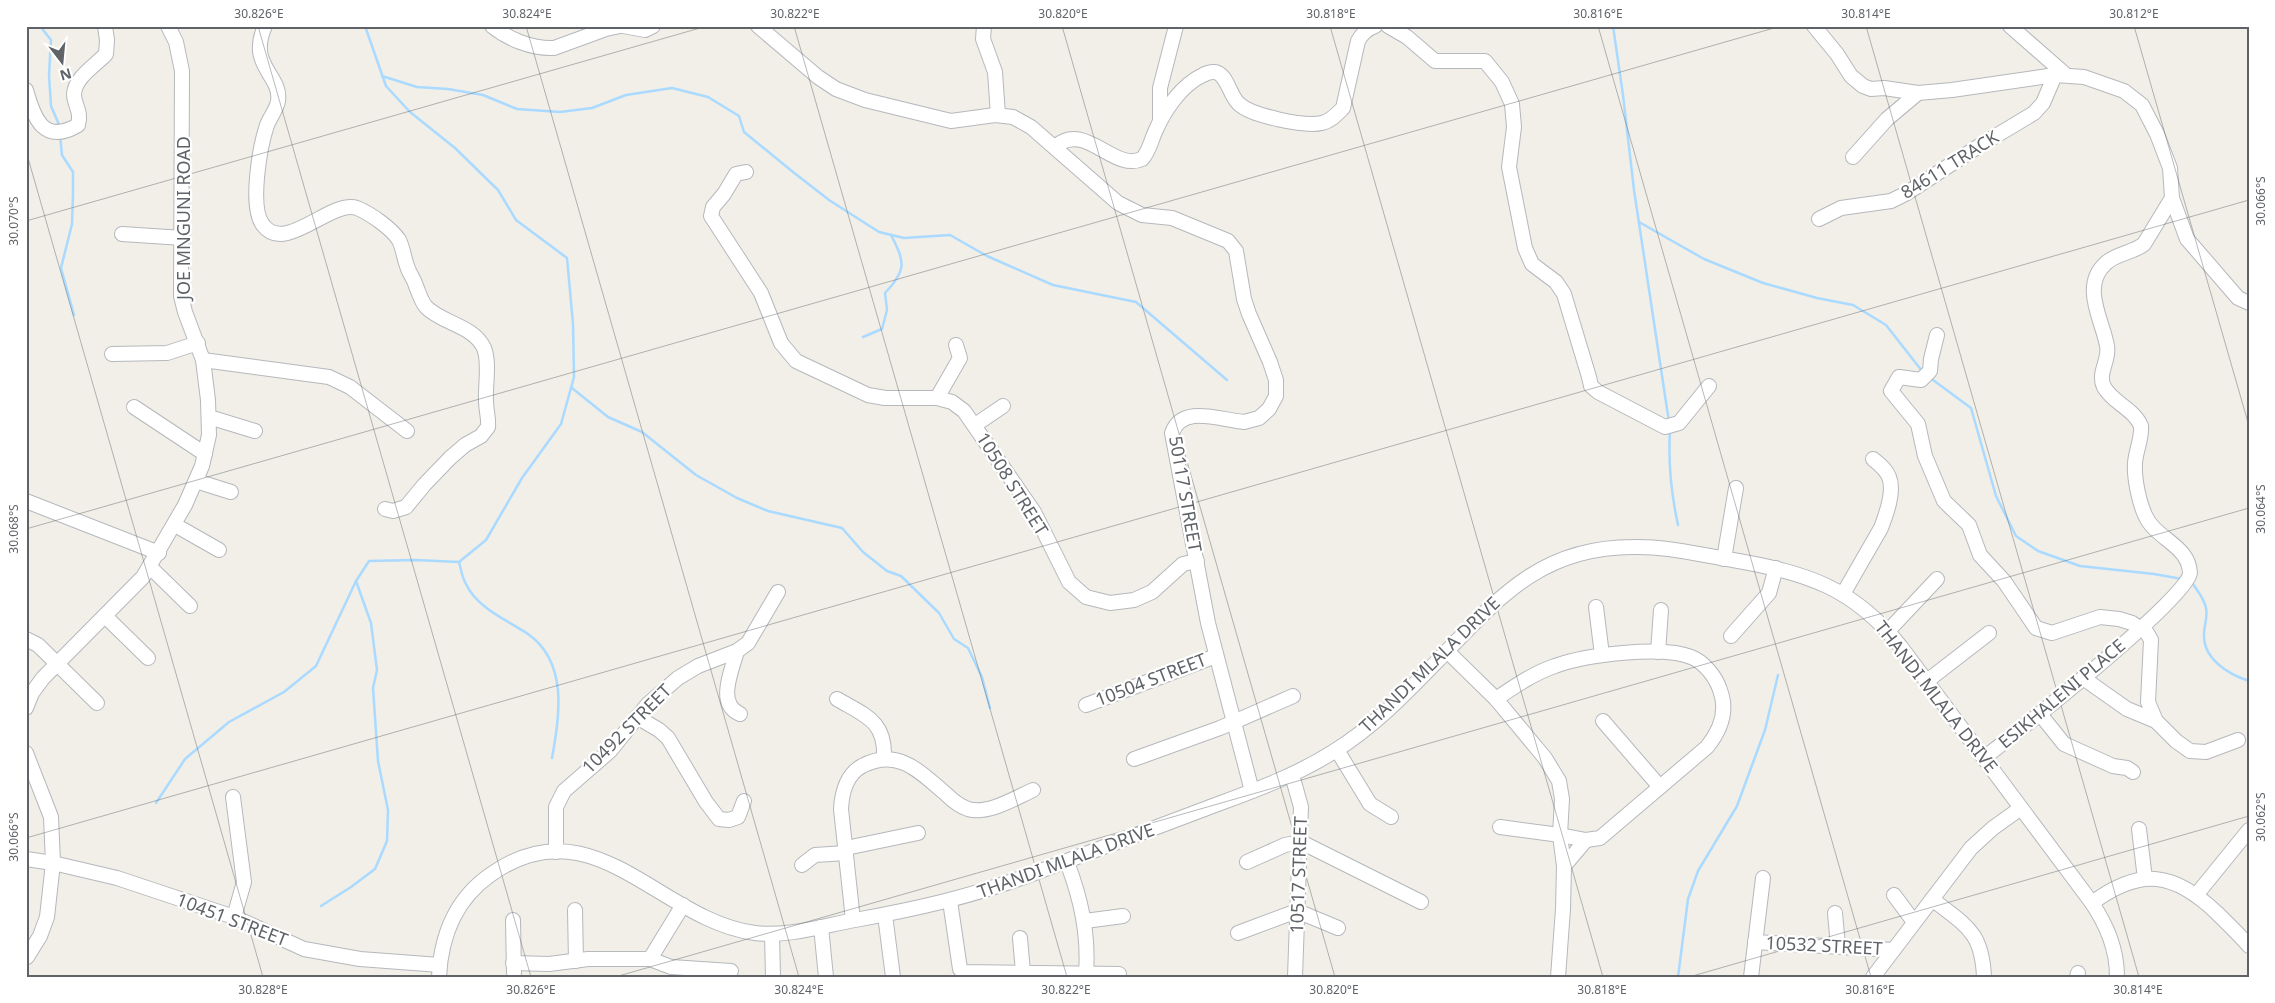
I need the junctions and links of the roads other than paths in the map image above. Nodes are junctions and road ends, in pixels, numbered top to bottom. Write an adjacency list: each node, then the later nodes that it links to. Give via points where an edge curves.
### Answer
1 (105, 26): 15 (street, via 106,54 85,74 74,95 80,118 78,125 56,133 45,130 33,112)
2 (168, 26): 25 (street, JOE MNGUNI ROAD, via 176,42 182,71)
3 (265, 26): 46 (street, via 261,34 261,57 274,81 278,101 267,124 260,151 257,211 263,225 278,234 304,227 339,209 356,208 364,212 390,230 400,242 406,265 426,306 473,334 486,355 488,428 450,458 406,507 393,511)
4 (492, 26): 5 (street, via 504,36 545,49)
5 (622, 26): 6 (street, via 646,30)
6 (653, 26)
7 (758, 26): 17 (street, via 818,77 848,95 951,121)
8 (984, 26): 17 (street, via 983,39 995,72)
9 (1176, 26): 18 (street, via 1160,88)
10 (1376, 26): 18 (street, via 1361,35 1344,108 1330,120 1299,123 1247,110 1235,100 1222,77 1214,72 1184,89)
11 (1388, 26): 32 (street, via 1435,61 1485,61 1502,82 1514,117 1509,167 1525,248 1532,264 1556,282 1564,294 1594,390 1665,427 1679,423)
12 (1814, 26): 16 (street, via 1851,76 1863,86)
13 (2010, 26): 14 (street)
14 (2061, 75): 16 (street); 22 (street, via 2100,81 2124,91 2142,105 2158,134 2170,168); 23 (street, 84611 TRACK, via 2034,113 1907,192 1891,201 1841,208)
15 (26, 90)
16 (1918, 93): 20 (street, via 1887,119)
17 (998, 115): 19 (street, via 1019,120)
18 (1160, 120): 19 (street, via 1146,156 1137,162 1075,139 1062,141)
19 (1055, 147): 51 (street, 50117 STREET, via 1118,203 1142,215 1172,218 1220,236 1233,245 1238,258 1249,314 1274,371 1276,396 1259,418 1244,422 1188,416 1174,427 1173,439)
20 (1853, 157)
21 (746, 172): 33 (street, 10508 STREET, via 736,174 713,207 711,216 760,293 790,356 803,366 868,395)
22 (2172, 198): 26 (street, via 2187,239 2238,298); 61 (street, ESIKHALENI PLACE, via 2144,244 2106,263 2095,288 2095,309 2108,346 2102,382 2141,426 2135,465 2142,509 2153,528 2184,554 2190,572 2185,585)
23 (1819, 218)
24 (122, 234): 25 (street)
25 (183, 238): 28 (street, JOE MNGUNI ROAD, via 181,296)
26 (2249, 304)
27 (1938, 335): 61 (street, via 1930,371 1921,380 1899,377 1891,391 1918,424 1926,456 1942,496 1969,525 1985,562 2004,581 2040,630 2052,633 2100,617 2126,621)
28 (198, 342): 30 (street, via 167,353); 31 (street, JOE MNGUNI ROAD)
29 (956, 345): 33 (street, via 960,358)
30 (112, 354)
31 (203, 360): 36 (street, JOE MNGUNI ROAD); 39 (street, via 329,377 350,387)
32 (1709, 386)
33 (937, 398): 37 (street, 10508 STREET, via 958,406)
34 (1003, 406): 37 (street)
35 (134, 407): 40 (street)
36 (209, 417): 38 (street); 40 (street, JOE MNGUNI ROAD)
37 (975, 425): 51 (street, 10508 STREET, via 1034,512 1069,582 1086,597 1110,603 1134,600 1152,592 1183,564)
38 (254, 431)
39 (407, 431)
40 (205, 454): 42 (street, JOE MNGUNI ROAD)
41 (1873, 459): 56 (street, via 1890,481 1885,518)
42 (196, 481): 44 (street); 47 (street, JOE MNGUNI ROAD)
43 (1736, 488): 50 (street)
44 (231, 492)
45 (26, 501): 49 (street)
46 (385, 509)
47 (175, 525): 48 (street); 49 (street, JOE MNGUNI ROAD)
48 (219, 550)
49 (159, 552): 52 (street, JOE MNGUNI ROAD)
50 (1724, 559): 53 (street, THANDI MLALA DRIVE); 67 (street, THANDI MLALA DRIVE, via 1635,546 1576,555 1546,566 1514,585)
51 (1197, 562): 69 (street)
52 (150, 567): 57 (street); 60 (street, JOE MNGUNI ROAD, via 138,584)
53 (1776, 568): 56 (street, THANDI MLALA DRIVE, via 1816,580); 64 (street, via 1769,593)
54 (1937, 579): 62 (street)
55 (778, 592): 66 (street, 10492 STREET, via 754,636)
56 (1842, 594): 62 (street, THANDI MLALA DRIVE)
57 (190, 606)
58 (1596, 608): 70 (street)
59 (1661, 610): 68 (street)
60 (105, 616): 71 (street); 72 (street, JOE MNGUNI ROAD)
61 (2140, 628): 73 (street, ESIKHALENI PLACE); 85 (street, via 2152,640 2148,702)
62 (1888, 631): 74 (street, THANDI MLALA DRIVE)
63 (1989, 633): 74 (street)
64 (1731, 636)
65 (26, 639): 72 (street, via 38,645)
66 (737, 651): 81 (street, via 727,700 730,709); 83 (street, 10492 STREET, via 688,671)
67 (1447, 651): 77 (street); 88 (street, THANDI MLALA DRIVE, via 1379,719)
68 (1658, 652): 70 (street); 95 (street, via 1682,654 1700,662 1720,687 1723,704 1721,722 1713,739)
69 (1216, 656): 79 (street, 10504 STREET); 86 (street)
70 (1602, 656): 77 (street, via 1546,669)
71 (148, 658)
72 (57, 663): 78 (street); 80 (street, JOE MNGUNI ROAD, via 36,686)
73 (2083, 678): 82 (street, ESIKHALENI PLACE); 85 (street, via 2127,709)
74 (1926, 681): 91 (street, THANDI MLALA DRIVE)
75 (1293, 696): 86 (street)
76 (836, 699): 92 (street, via 878,726 884,738)
77 (1496, 699): 106 (street, via 1555,774 1562,799)
78 (97, 703)
79 (1086, 705)
80 (26, 707)
81 (740, 714)
82 (2040, 714): 91 (street, ESIKHALENI PLACE); 93 (street, via 2064,744)
83 (637, 717): 99 (street, via 668,738 719,819 738,817); 110 (street, 10492 STREET, via 610,751 564,791 556,817)
84 (1603, 721): 95 (street)
85 (2156, 721): 87 (street, via 2176,742 2190,750 2206,752)
86 (1233, 722): 90 (street); 97 (street)
87 (2238, 740)
88 (1337, 750): 94 (street, THANDI MLALA DRIVE); 101 (street, via 1370,804)
89 (26, 752): 114 (street, via 51,817)
90 (1134, 758)
91 (1984, 758): 100 (street, THANDI MLALA DRIVE)
92 (884, 759): 96 (street, via 896,760 916,769 968,809 994,806); 109 (street, via 861,767 845,784 841,809)
93 (2133, 772)
94 (1292, 775): 97 (street, THANDI MLALA DRIVE); 108 (street, 10517 STREET, via 1299,791)
95 (1660, 787): 107 (street, via 1606,834)
96 (1033, 790)
97 (1252, 791): 112 (street, THANDI MLALA DRIVE)
98 (233, 797): 130 (street, via 244,882)
99 (744, 801)
100 (2021, 808): 121 (street, via 1971,848); 124 (street, THANDI MLALA DRIVE)
101 (1391, 817)
102 (1500, 827): 106 (street)
103 (2139, 828): 118 (street)
104 (2249, 830): 119 (street)
105 (918, 833): 109 (street)
106 (1560, 835): 107 (street); 116 (street)
107 (1586, 840): 116 (street)
108 (1301, 842): 113 (street, via 1285,845); 123 (street); 127 (street, 10517 STREET)
109 (846, 850): 115 (street, via 815,855); 133 (street)
110 (556, 852): 125 (street, THANDI MLALA DRIVE, via 603,860); 148 (street, THANDI MLALA DRIVE, via 510,863 473,889 451,920 441,951)
111 (26, 859): 114 (street, 10451 STREET)
112 (1067, 862): 122 (street, THANDI MLALA DRIVE); 134 (street)
113 (1247, 862)
114 (53, 863): 130 (street, 10451 STREET, via 118,878); 145 (street, via 47,917)
115 (802, 865)
116 (1564, 866): 158 (street)
117 (1763, 878): 142 (street)
118 (2145, 879): 119 (street, via 2175,883); 124 (street, via 2116,887)
119 (2196, 894): 140 (street)
120 (1894, 895): 135 (street)
121 (1932, 899): 135 (street); 151 (street, via 1974,934 1981,950)
122 (950, 901): 129 (street, THANDI MLALA DRIVE); 150 (street, via 961,971)
123 (1421, 902)
124 (2092, 903): 162 (street, THANDI MLALA DRIVE, via 2107,928 2117,963)
125 (683, 905): 139 (street, THANDI MLALA DRIVE, via 728,927); 146 (street)
126 (575, 910): 147 (street)
127 (1297, 911): 137 (street); 138 (street); 157 (street, 10517 STREET)
128 (1835, 913): 143 (street)
129 (885, 915): 133 (street, THANDI MLALA DRIVE); 156 (street)
130 (234, 916): 148 (street, 10451 STREET, via 304,949)
131 (1123, 916): 134 (street)
132 (513, 920): 147 (street, via 513,968)
133 (854, 920): 136 (street, THANDI MLALA DRIVE)
134 (1085, 921): 152 (street, via 1088,944)
135 (1914, 922): 144 (street)
136 (821, 927): 139 (street, THANDI MLALA DRIVE); 155 (street)
137 (1338, 928)
138 (1238, 933)
139 (772, 934): 154 (street)
140 (2246, 936)
141 (1020, 938): 150 (street)
142 (1755, 942): 143 (street, 10532 STREET); 159 (street)
143 (1838, 946): 144 (street, 10532 STREET)
144 (1893, 950): 160 (street)
145 (27, 957)
146 (650, 959): 147 (street); 149 (street, via 671,967)
147 (576, 961)
148 (439, 971)
149 (731, 971)
150 (1023, 972): 152 (street)
151 (1984, 972): 161 (street)
152 (1086, 974): 153 (street)
153 (1119, 974)
154 (773, 977)
155 (826, 977)
156 (893, 977)
157 (1294, 977)
158 (1558, 977)
159 (1751, 977)
160 (1873, 977)
161 (1973, 977)
162 (2117, 977)

